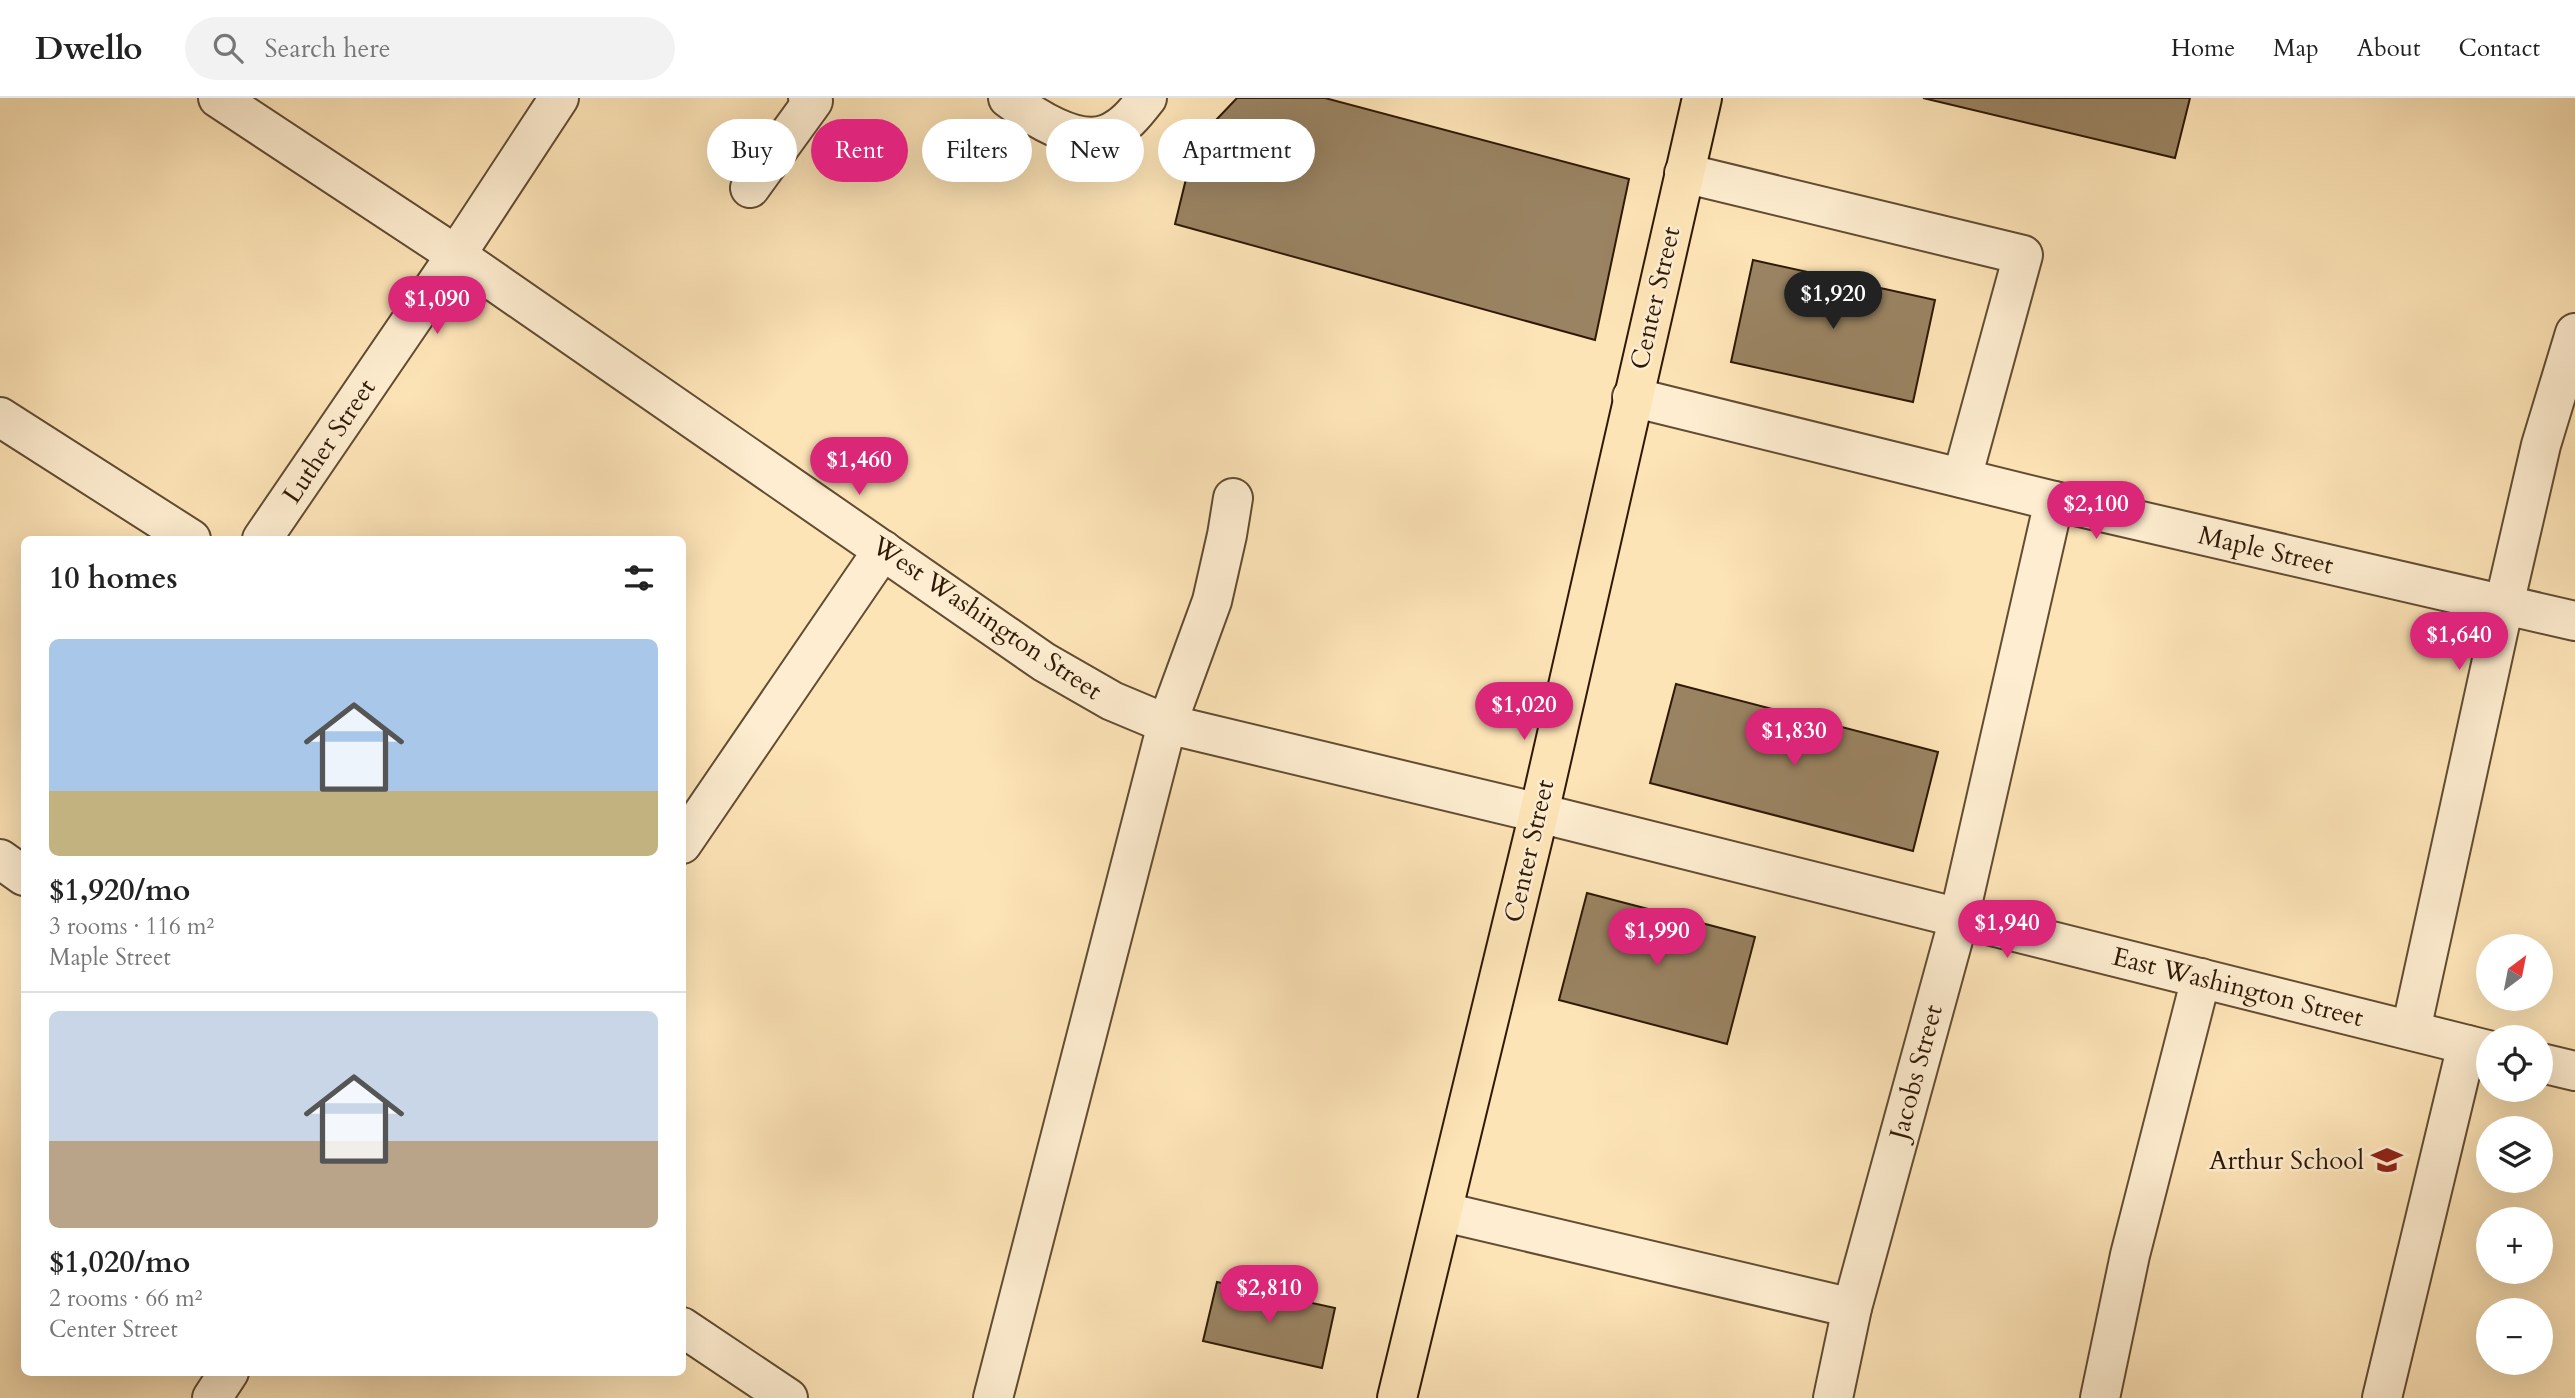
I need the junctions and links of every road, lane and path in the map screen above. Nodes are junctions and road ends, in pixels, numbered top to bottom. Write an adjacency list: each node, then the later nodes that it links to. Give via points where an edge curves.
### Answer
1 (218, 98): 9 (street, West Washington Street)
2 (559, 98): 9 (street, Luther Street)
3 (808, 98): 8 (street, via 813,101)
4 (1008, 98): 5 (street, via 1076,136 1106,135 1132,118)
5 (1147, 98)
6 (1702, 98): 7 (main road, Center Street)
7 (1684, 173): 11 (main road, Center Street); 13 (street, via 2023,255)
8 (750, 188)
9 (456, 255): 17 (street, Luther Street); 18 (street, West Washington Street)
10 (2575, 332): 19 (street, via 2541,445)
11 (1632, 397): 13 (street, Maple Street); 22 (main road, Center Street)
12 (0, 418): 16 (street)
13 (1962, 478): 15 (street, Maple Street)
14 (1233, 498): 21 (street, via 1212,601)
15 (2054, 501): 19 (street, Maple Street); 26 (street, Jacobs Street)
16 (186, 536)
17 (264, 536)
18 (883, 550): 21 (street, West Washington Street, via 1044,662 1112,701); 23 (street)
19 (2504, 605): 20 (street, Maple Street); 28 (street)
20 (2575, 621)
21 (1167, 724): 22 (street, West Washington Street); 39 (street)
22 (1539, 813): 26 (street, East Washington Street); 33 (main road, Center Street)
23 (686, 838)
24 (0, 859): 25 (street)
25 (21, 874)
26 (1959, 918): 27 (street, East Washington Street); 34 (street, Jacobs Street)
27 (2201, 978): 28 (street, East Washington Street); 42 (street, via 2130,1255)
28 (2411, 1030): 29 (street, East Washington Street)
29 (2476, 1046)
30 (2476, 1054): 43 (street)
31 (2553, 1066): 32 (street)
32 (2575, 1071)
33 (1444, 1212): 34 (street); 40 (main road, Center Street)
34 (1852, 1308): 41 (street, Jacobs Street)
35 (686, 1330): 38 (street)
36 (226, 1376): 37 (street)
37 (212, 1398)
38 (788, 1398)
39 (993, 1398)
40 (1397, 1398)
41 (1833, 1398)
42 (2100, 1398)
43 (2382, 1398)

